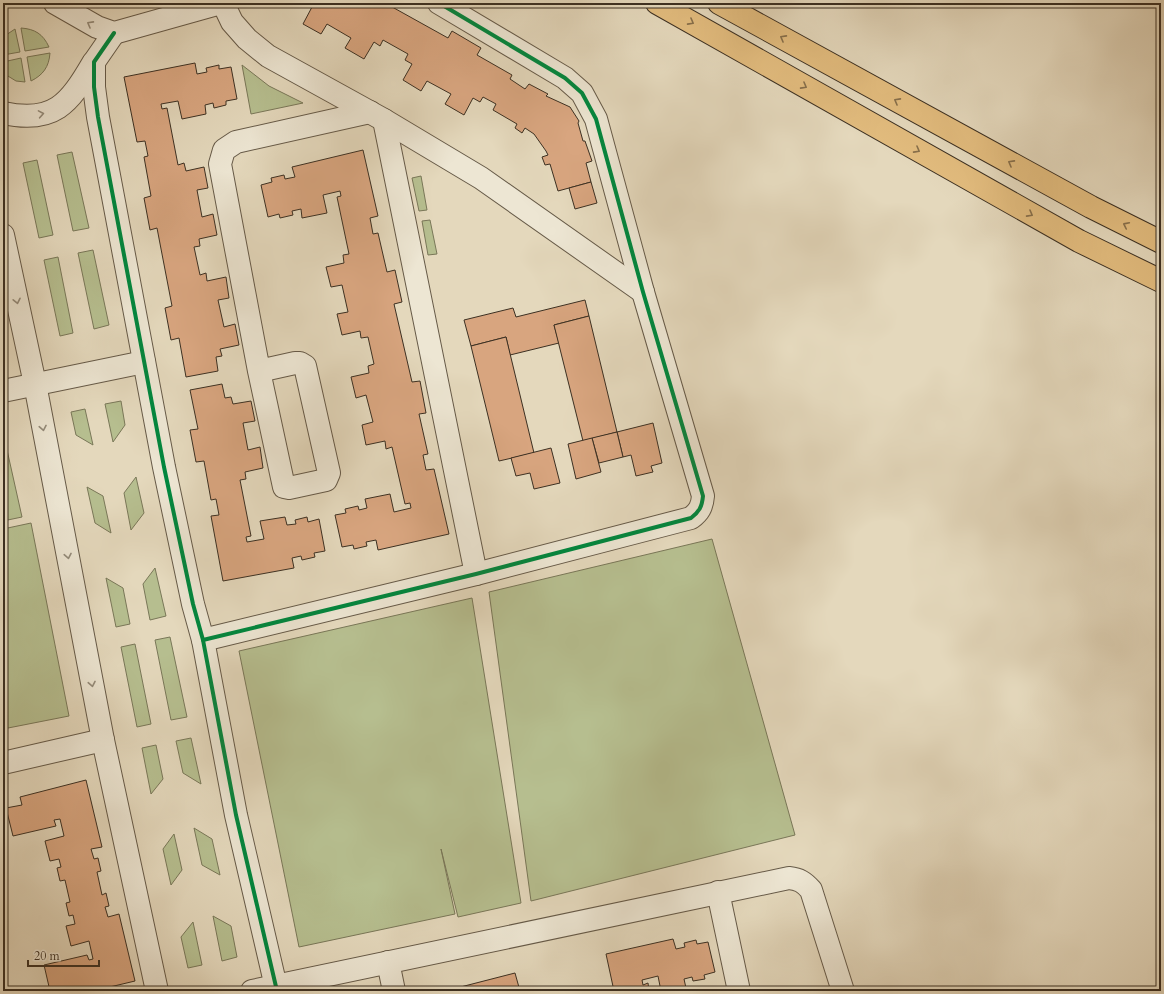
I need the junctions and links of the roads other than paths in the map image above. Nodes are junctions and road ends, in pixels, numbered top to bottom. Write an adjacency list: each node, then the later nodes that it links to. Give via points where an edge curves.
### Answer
1 (55, 3): 6 (street, one-way to 1, via 97,27)
2 (222, 3): 6 (street); 9 (street, via 232,22 247,39 268,56)
3 (439, 3): 13 (street, via 565,78 582,93 596,119)
4 (657, 3): 12 (main road, one-way to 12, via 1079,241)
5 (719, 3): 11 (main road, one-way to 5, via 1092,207)
6 (114, 33): 7 (street)
7 (94, 62): 8 (street, one-way to 7, via 20,117 49,113 60,107 78,89); 14 (street, via 98,117)
8 (3, 113)
9 (377, 116): 13 (street, via 481,178); 15 (street, via 236,142 229,146 221,157 220,164); 18 (street)
10 (3, 235): 16 (street, one-way to 16)
11 (1161, 242)
12 (1161, 281)
13 (643, 292): 18 (street, via 703,496 698,512 691,518)
14 (144, 362): 16 (street); 19 (street, via 183,559)
15 (259, 371): 15 (street, via 296,363 306,366 329,473 326,480 289,488 284,486)
16 (35, 384): 17 (street); 20 (street, one-way to 20)
17 (3, 391)
18 (476, 574): 19 (street)
19 (203, 640): 24 (street, via 236,815)
20 (103, 740): 21 (street); 25 (street)
21 (3, 763)
22 (718, 892): 23 (street); 28 (street); 29 (street, via 789,878 806,884 811,890)
23 (388, 962): 24 (street); 27 (street)
24 (276, 988): 26 (street)
25 (157, 991)
26 (252, 991)
27 (394, 991)
28 (739, 991)
29 (843, 991)

